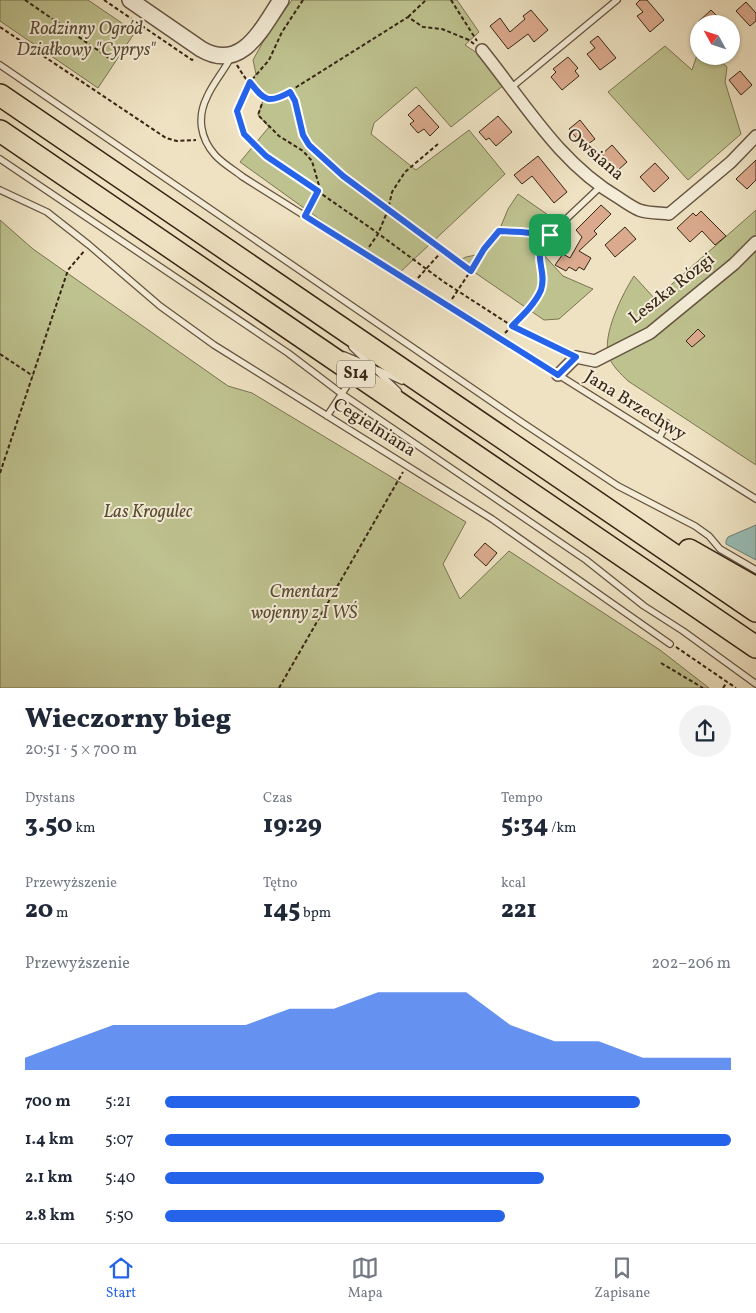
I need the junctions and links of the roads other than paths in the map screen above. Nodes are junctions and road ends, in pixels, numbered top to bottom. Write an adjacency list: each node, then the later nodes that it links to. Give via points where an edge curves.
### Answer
1 (130, 0): 5 (street, via 198,47 213,55)
2 (281, 0): 5 (street, via 251,43)
3 (616, 0): 7 (lane)
4 (482, 50): 7 (street, Owsiana)
5 (232, 55): 23 (lane, Jana Brzechwy, via 207,96 200,117 204,137 215,156)
6 (0, 65): 36 (lane, via 523,423 618,486 695,526 720,549)
7 (512, 87): 12 (street, Owsiana, via 550,140)
8 (0, 95): 16 (highway, S14)
9 (0, 131): 17 (highway, S14)
10 (756, 136): 12 (street, Owsiana, via 731,162 669,214 639,210)
11 (0, 159): 26 (lane, via 288,353)
12 (600, 187): 14 (lane)
13 (0, 190): 30 (lane, Cegielniana, via 47,212 160,306 214,345)
14 (543, 241)
15 (756, 242): 23 (street, Leszka Rózgi, via 650,333 595,361 576,357)
16 (311, 308): 18 (lane); 29 (highway, S14)
17 (294, 332): 20 (lane); 22 (highway, S14)
18 (339, 335)
19 (346, 341): 22 (lane)
20 (330, 348)
21 (339, 352): 22 (lane)
22 (365, 371): 24 (lane); 26 (lane); 27 (lane); 32 (highway, S14)
23 (558, 375): 33 (lane, Jana Brzechwy)
24 (410, 385)
25 (418, 389): 29 (lane)
26 (342, 394): 30 (lane); 41 (lane, via 586,560 644,606)
27 (403, 396)
28 (410, 402): 32 (lane)
29 (454, 405): 34 (highway, S14)
30 (327, 416): 39 (lane, Cegielniana, via 492,520)
31 (668, 423): 33 (lane)
32 (438, 429): 40 (highway, S14)
33 (659, 438): 35 (lane, Jana Brzechwy)
34 (584, 494): 37 (highway); 38 (highway, S14)
35 (756, 499)
36 (756, 570)
37 (756, 588)
38 (756, 611)
39 (670, 644)
40 (756, 647)
41 (756, 684)

